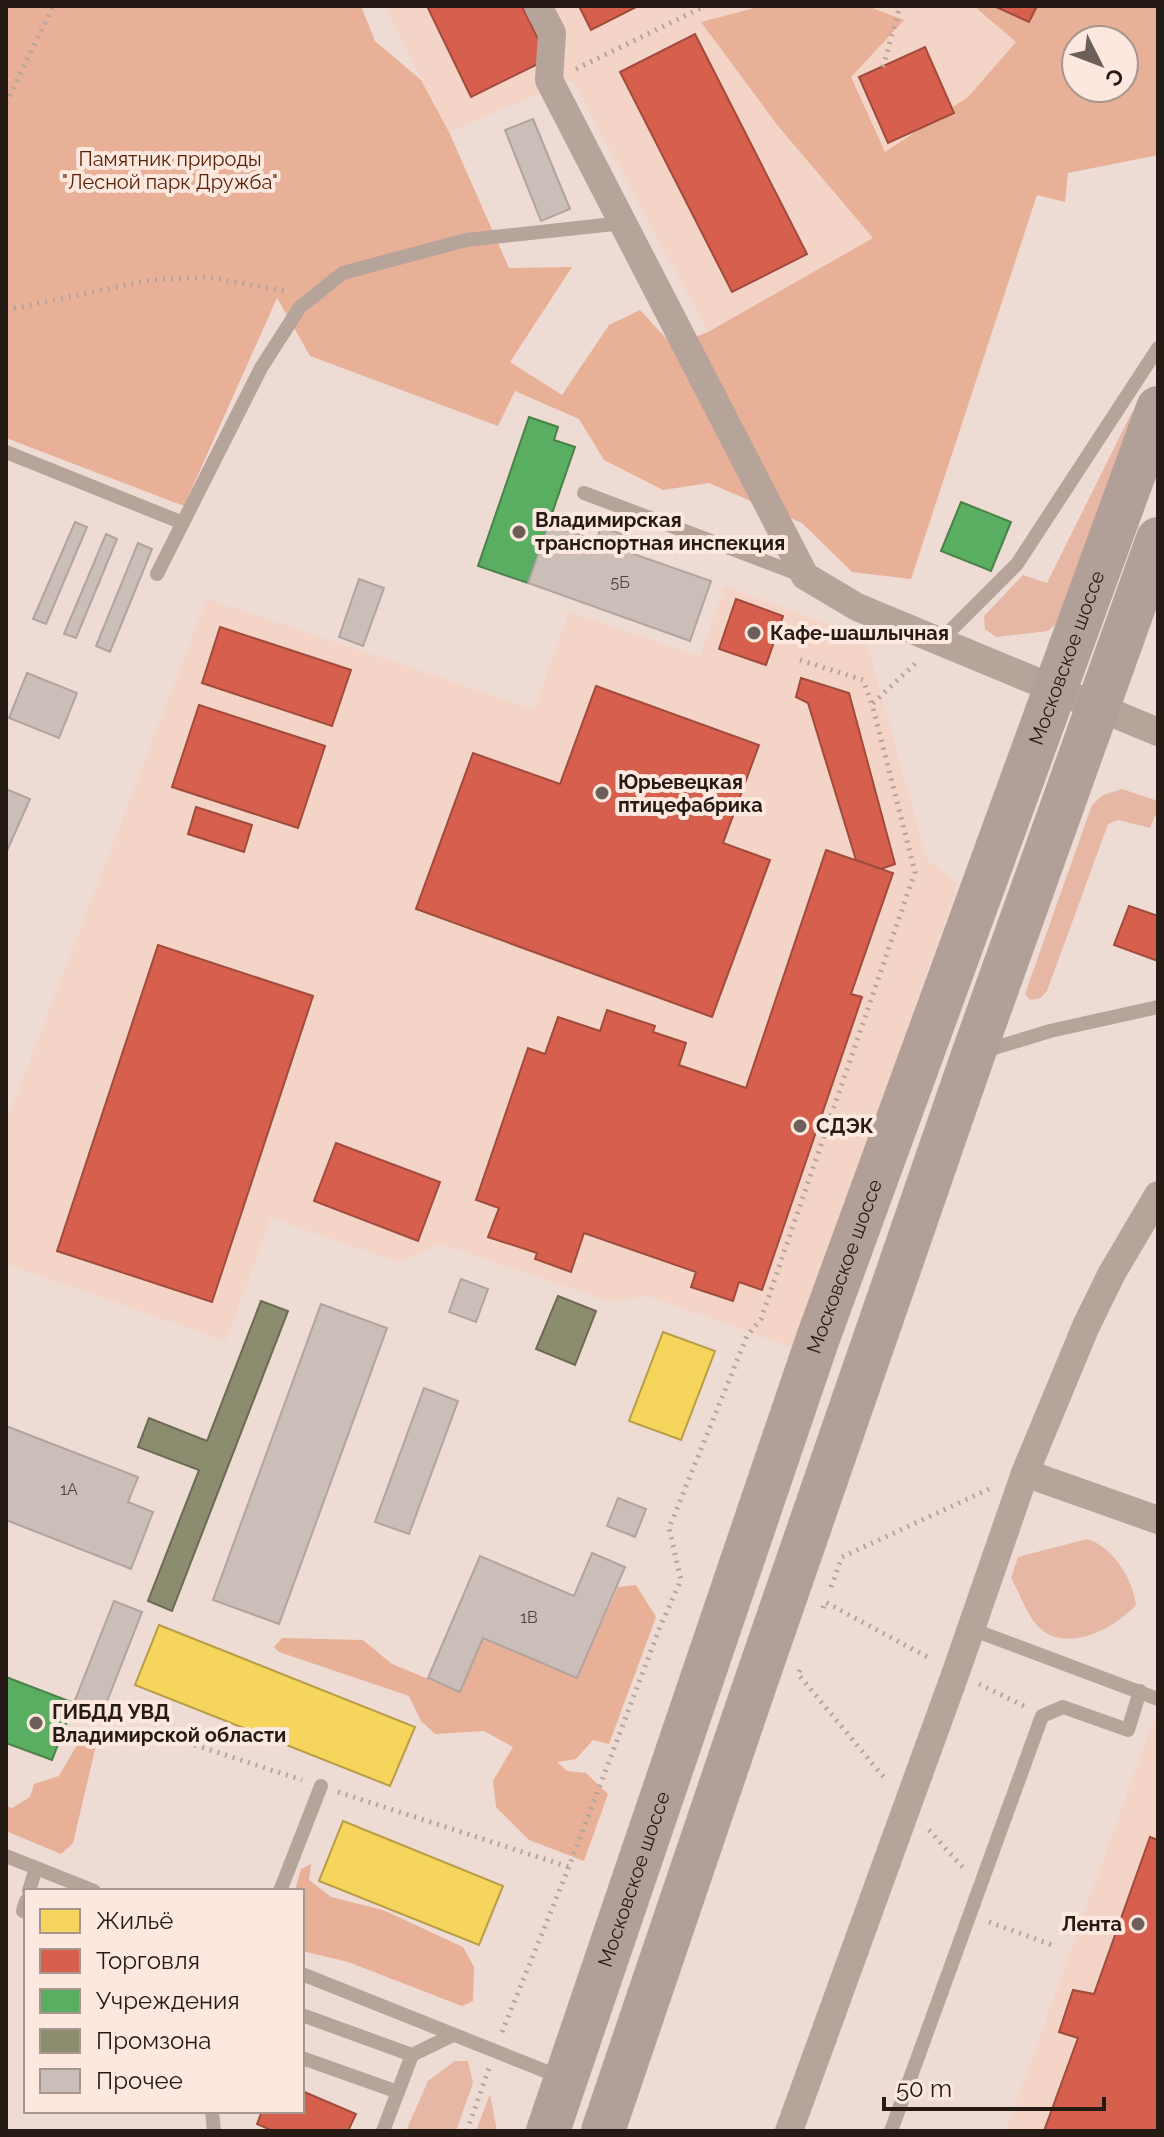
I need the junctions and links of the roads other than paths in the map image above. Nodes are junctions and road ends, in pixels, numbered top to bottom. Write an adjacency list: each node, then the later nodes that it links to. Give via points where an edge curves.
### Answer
1 (538, 6): 2 (street, via 552,33 549,80)
2 (623, 223): 7 (lane, via 466,240 343,273 300,307 261,368); 10 (street)
3 (1158, 348): 11 (lane, via 1017,564)
4 (1158, 408): 12 (highway, Московское шоссе)
5 (6, 452): 7 (lane)
6 (584, 493): 10 (lane)
7 (183, 523): 9 (lane)
8 (1158, 539): 13 (highway)
9 (157, 574)
10 (805, 576): 11 (street, via 857,607)
11 (940, 641): 12 (street)
12 (1056, 689): 13 (street); 34 (highway, Московское шоссе, via 818,1338)
13 (1099, 707): 14 (street); 16 (highway)
14 (1158, 732)
15 (1158, 1007): 16 (lane)
16 (973, 1055): 38 (highway)
17 (1158, 1195): 18 (street, via 1086,1326)
18 (1025, 1473): 19 (street); 20 (street)
19 (1158, 1520)
20 (971, 1629): 21 (lane); 39 (street)
21 (1140, 1691): 22 (lane); 40 (lane, via 1128,1730 1063,1707 1042,1716)
22 (1158, 1699)
23 (321, 1786): 28 (lane)
24 (6, 1856): 25 (lane)
25 (36, 1868): 26 (lane); 27 (lane)
26 (30, 1889)
27 (89, 1889)
28 (281, 1889)
29 (304, 1975): 31 (lane)
30 (304, 2016): 32 (lane)
31 (453, 2035): 32 (lane); 34 (lane)
32 (412, 2055): 35 (lane)
33 (304, 2059): 35 (lane)
34 (564, 2078): 37 (highway, Московское шоссе)
35 (398, 2092): 36 (lane)
36 (383, 2131)
37 (548, 2131)
38 (603, 2131)
39 (789, 2131)
40 (891, 2131)

